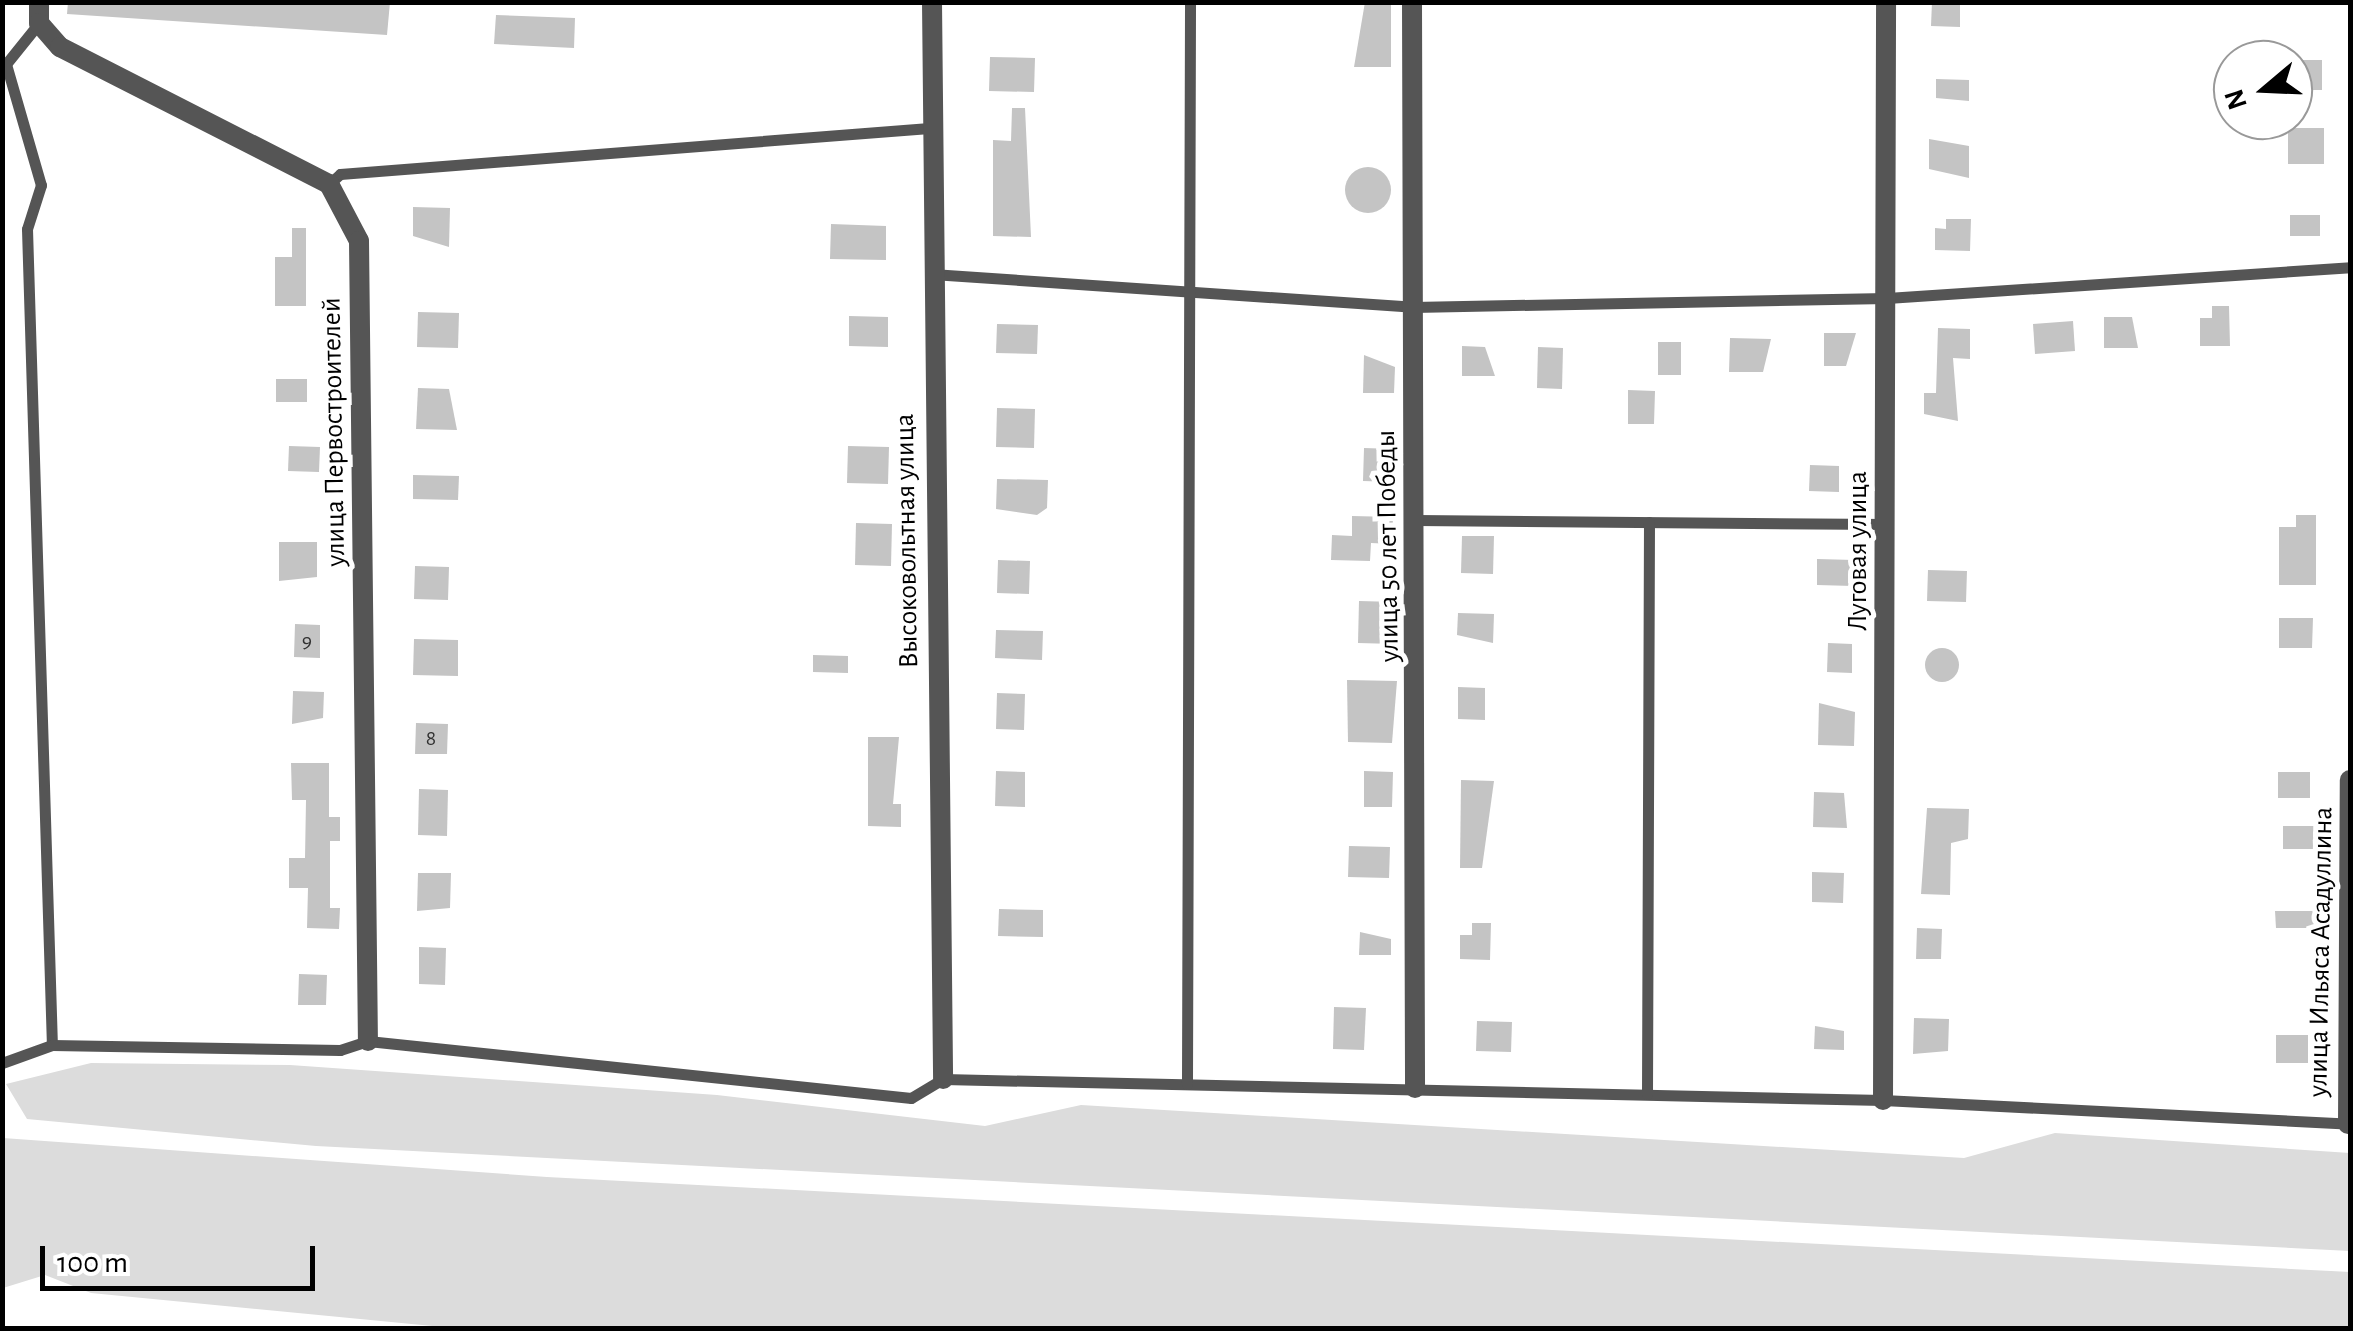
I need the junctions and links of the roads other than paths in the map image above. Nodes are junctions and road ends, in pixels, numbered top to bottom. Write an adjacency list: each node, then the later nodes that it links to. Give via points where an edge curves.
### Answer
1 (932, 2): 6 (street, Высоковольтная улица)
2 (1190, 2): 10 (lane)
3 (1412, 2): 12 (street, улица 50 лет Победы)
4 (1886, 2): 11 (street, Луговая улица)
5 (39, 12): 7 (street, via 60,47); 18 (lane, via 6,64 42,185 27,229)
6 (929, 128): 7 (lane, via 340,174); 9 (street, Высоковольтная улица)
7 (329, 184): 17 (street, улица Первостроителей, via 359,241)
8 (2350, 267): 11 (lane)
9 (930, 274): 10 (lane); 20 (street, Высоковольтная улица)
10 (1189, 292): 12 (lane); 21 (lane)
11 (1887, 298): 12 (lane); 15 (street, Луговая улица)
12 (1414, 306): 13 (street, улица 50 лет Победы)
13 (1416, 520): 14 (lane); 22 (street, улица 50 лет Победы)
14 (1649, 522): 15 (lane); 23 (lane)
15 (1886, 524): 24 (street, Луговая улица)
16 (2350, 780): 25 (street, улица Ильяса Асадуллина)
17 (368, 1041): 18 (lane, via 340,1050); 20 (lane, via 911,1098)
18 (52, 1045): 19 (lane)
19 (2, 1063)
20 (943, 1079): 21 (lane)
21 (1188, 1084): 22 (lane)
22 (1415, 1088): 23 (lane)
23 (1647, 1094): 24 (lane)
24 (1883, 1100): 25 (lane)
25 (2349, 1124)

